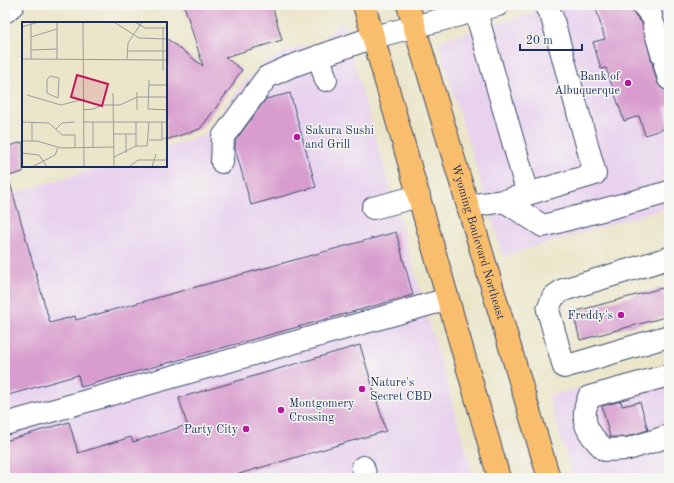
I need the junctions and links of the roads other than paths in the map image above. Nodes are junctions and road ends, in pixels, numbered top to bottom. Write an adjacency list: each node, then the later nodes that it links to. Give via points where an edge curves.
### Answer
1 (12, 5): 6 (street)
2 (364, 5): 9 (main road)
3 (498, 5): 5 (street)
4 (545, 5): 15 (street, via 552,17 595,174)
5 (474, 8): 7 (street); 15 (street)
6 (5, 12)
7 (411, 15): 9 (street); 18 (main road, Wyoming Boulevard Northeast)
8 (649, 15): 11 (street)
9 (374, 37): 10 (street); 16 (main road)
10 (319, 56): 12 (street); 13 (street, via 267,77 224,137)
11 (665, 66)
12 (326, 80)
13 (222, 162)
14 (669, 192): 17 (street, via 543,226)
15 (528, 194): 17 (street)
16 (419, 196): 19 (street); 21 (main road)
17 (504, 201): 18 (street)
18 (468, 206): 27 (main road, Wyoming Boulevard Northeast)
19 (373, 208)
20 (669, 258): 22 (street, via 563,290 553,297 548,310 564,367)
21 (448, 299): 24 (street); 26 (main road)
22 (669, 336)
23 (669, 375): 25 (street, via 589,397 584,411 590,436 605,450 628,449)
24 (5, 424)
25 (667, 436)
26 (499, 478)
27 (549, 478)

